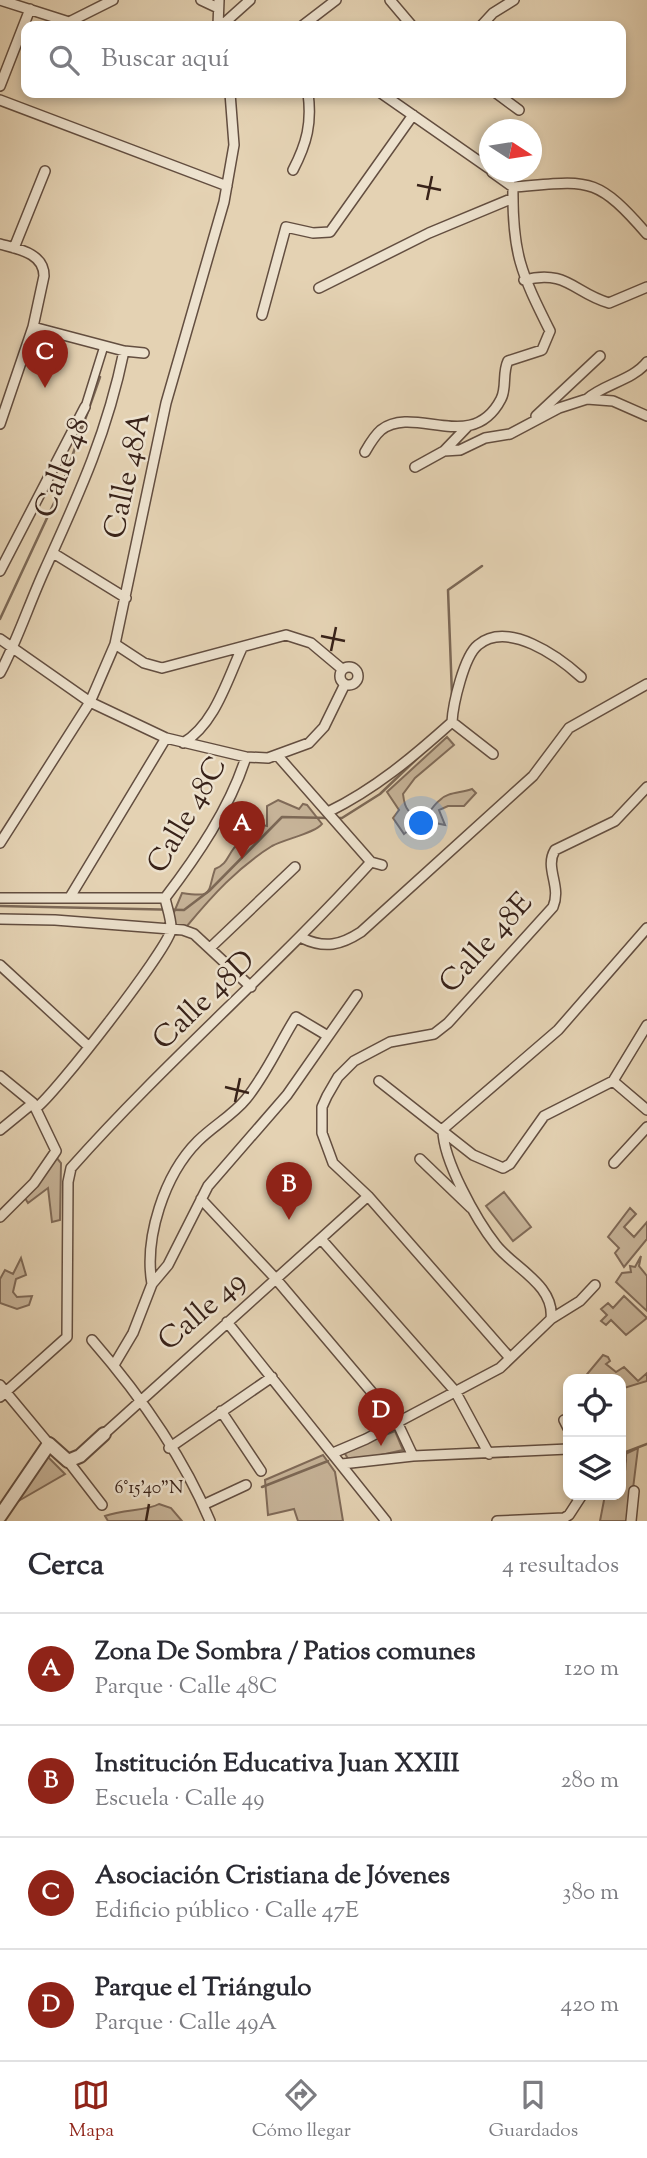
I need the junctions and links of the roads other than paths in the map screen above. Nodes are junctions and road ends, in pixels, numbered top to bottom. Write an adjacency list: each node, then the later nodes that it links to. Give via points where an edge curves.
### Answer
1 (0, 0): 9 (street)
2 (113, 0): 12 (street)
3 (201, 0): 8 (street)
4 (250, 0): 13 (street)
5 (336, 0): 14 (street)
6 (390, 0): 15 (street)
7 (514, 0): 16 (street)
8 (219, 4)
9 (30, 9): 10 (street); 11 (street)
10 (25, 21)
11 (70, 21)
12 (75, 21)
13 (225, 21)
14 (309, 21)
15 (408, 21)
16 (486, 21)
17 (21, 32): 18 (street)
18 (0, 86)
19 (230, 98): 30 (street, Calle 48A, via 234,145)
20 (308, 98): 27 (street, via 307,143)
21 (388, 98): 25 (street)
22 (503, 98): 24 (street)
23 (0, 100): 30 (street)
24 (519, 110)
25 (412, 115): 26 (street); 39 (street, via 330,232 286,227)
26 (479, 162)
27 (293, 170)
28 (45, 171): 35 (street)
29 (507, 182): 31 (street)
30 (227, 187): 58 (street, Calle 48A, via 166,403)
31 (513, 187): 32 (street); 33 (street, via 588,183 602,190)
32 (513, 198): 36 (street, via 516,253); 38 (street, via 440,227)
33 (647, 234)
34 (0, 244): 35 (street)
35 (14, 248): 40 (street, via 37,257 44,268)
36 (524, 280): 37 (street, via 545,274 578,285 609,303); 52 (street, via 550,331 542,350 508,361 503,396 495,408)
37 (647, 287)
38 (319, 288)
39 (262, 315)
40 (33, 327): 41 (street); 47 (street)
41 (104, 346): 42 (street); 48 (street)
42 (124, 351): 43 (street); 56 (street, Calle 48, via 94,462)
43 (144, 354)
44 (600, 356): 51 (street)
45 (647, 362): 46 (street)
46 (587, 399): 49 (street, via 613,401); 51 (street)
47 (3, 405): 50 (street)
48 (85, 407): 57 (street)
49 (647, 416)
50 (0, 424)
51 (527, 424): 53 (street, via 510,434)
52 (468, 426): 53 (street); 54 (street, via 393,424 382,429)
53 (444, 451): 55 (street)
54 (365, 452)
55 (415, 467)
56 (53, 553): 58 (street); 59 (street, Calle 48)
57 (0, 571)
58 (126, 597): 60 (street, Calle 48A)
59 (7, 644): 63 (street, Calle 48); 67 (street)
60 (115, 644): 61 (street, via 156,668); 67 (street, Calle 48A)
61 (242, 648): 62 (street, via 285,635 311,643); 70 (street, via 213,711)
62 (342, 669): 65 (street, via 340,679); 65 (street, via 349,666 357,672 355,682)
63 (0, 673)
64 (580, 677): 68 (street, via 557,656 527,641 488,640 476,646 463,671)
65 (345, 684): 72 (street, Calle 48C, via 324,727 309,743)
66 (647, 684): 86 (street, via 569,728 527,781 361,932 334,945)
67 (90, 702): 69 (street); 76 (street, Calle 48A)
68 (452, 722): 71 (street); 75 (street, via 401,768)
69 (166, 738): 70 (street); 80 (street)
70 (183, 743): 73 (street)
71 (493, 754)
72 (277, 755): 73 (street, Calle 48C); 75 (street)
73 (246, 757): 82 (street, Calle 48C, via 212,829)
74 (647, 787): 104 (street, Calle 48E, via 615,821 555,850 550,866 557,887 553,907 448,1023 435,1034 398,1039 360,1056 338,1077 322,1107 322,1133 329,1157)
75 (329, 813): 77 (street)
76 (0, 843)
77 (372, 862): 78 (street); 86 (street, Calle 48D)
78 (382, 865)
79 (295, 867): 87 (street)
80 (70, 897): 81 (street); 82 (street)
81 (0, 898)
82 (165, 900): 84 (street, Calle 48C)
83 (0, 919): 84 (street)
84 (171, 927): 87 (street, via 194,934); 93 (street, via 152,964)
85 (647, 928): 100 (street, via 558,1030)
86 (302, 938): 89 (street, Calle 48D)
87 (210, 948): 89 (street)
88 (0, 965): 93 (street)
89 (251, 987): 119 (street, Calle 48D, via 131,1103 69,1172 67,1337)
90 (358, 995): 92 (street)
91 (647, 1025): 96 (street)
92 (328, 1036): 105 (street, via 293,1087 215,1176); 110 (street, via 296,1017 269,1068 244,1102 196,1142 182,1161 158,1205 149,1270)
93 (88, 1046): 97 (street)
94 (0, 1076): 97 (street)
95 (379, 1081): 100 (street)
96 (613, 1081): 98 (street); 100 (street, via 544,1116 510,1164 498,1168 473,1155)
97 (34, 1105): 101 (street); 107 (street, via 56,1151 34,1183)
98 (647, 1110)
99 (647, 1127): 103 (street)
100 (443, 1129): 106 (street, via 445,1152)
101 (0, 1130)
102 (420, 1159): 106 (street)
103 (614, 1163)
104 (368, 1196): 108 (street, Calle 49); 115 (street)
105 (201, 1199): 109 (street); 110 (street, via 168,1265)
106 (474, 1212): 112 (street, via 498,1247 548,1296)
107 (0, 1217)
108 (321, 1239): 109 (street, Calle 49); 118 (street)
109 (276, 1279): 113 (street, Calle 49); 122 (street)
110 (152, 1284): 116 (street, via 133,1334)
111 (595, 1285): 112 (street)
112 (551, 1319): 115 (street)
113 (227, 1322): 117 (street); 120 (street, Calle 49)
114 (92, 1340): 116 (street)
115 (510, 1358): 118 (street)
116 (114, 1365): 120 (street)
117 (272, 1377): 121 (street); 127 (street)
118 (455, 1391): 122 (street); 128 (street)
119 (2, 1392): 124 (street)
120 (139, 1400): 123 (street, Calle 49); 125 (street)
121 (221, 1411): 125 (street); 132 (street)
122 (397, 1422): 127 (street); 129 (street)
123 (104, 1434): 130 (street, Calle 49)
124 (49, 1444): 130 (street); 138 (street)
125 (170, 1448): 137 (street)
126 (563, 1449): 128 (street)
127 (332, 1453): 131 (street)
128 (489, 1454): 129 (street)
129 (413, 1457): 131 (street)
130 (68, 1461): 136 (street)
131 (342, 1464): 140 (street)
132 (261, 1471)
133 (246, 1485): 137 (street)
134 (635, 1492): 142 (street)
135 (579, 1500): 141 (street, via 564,1518)
136 (102, 1505)
137 (203, 1505): 139 (street)
138 (0, 1516)
139 (210, 1521)
140 (386, 1521)
141 (497, 1521)
142 (631, 1521)

